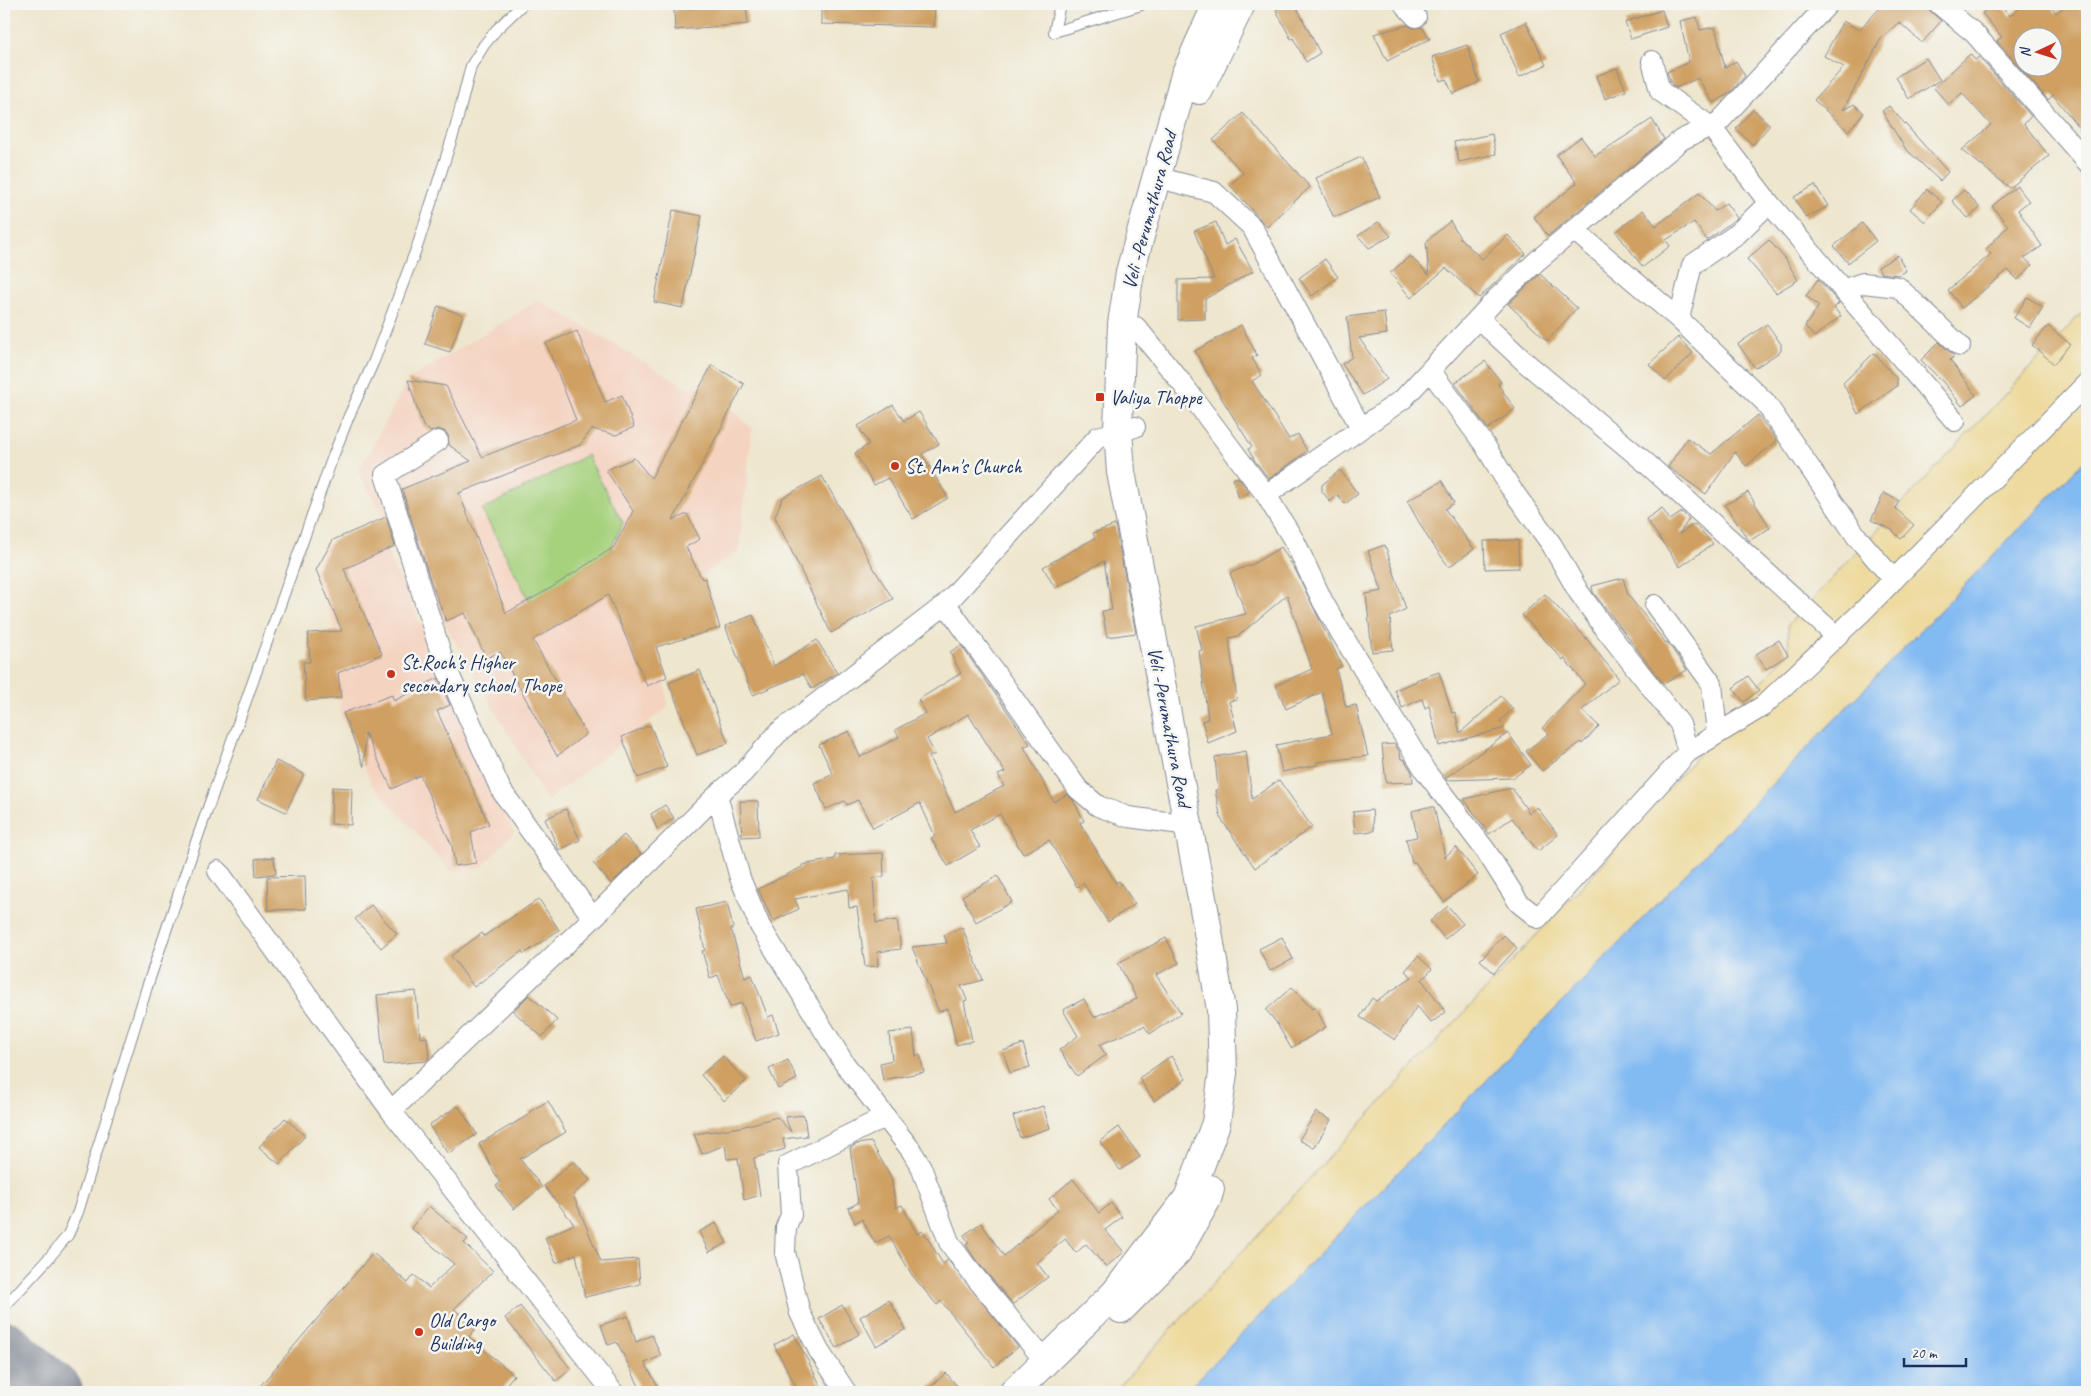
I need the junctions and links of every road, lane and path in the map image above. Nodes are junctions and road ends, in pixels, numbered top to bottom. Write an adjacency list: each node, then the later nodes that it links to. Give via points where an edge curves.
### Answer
1 (522, 4): 38 (lane, via 484,44 471,66 455,129 418,244 329,468 198,836 147,987 74,1225 48,1260)
2 (1060, 4): 7 (lane, via 1054,32)
3 (1216, 4): 22 (main road, Veli -Perumathura Road, via 1185,75 1130,272 1122,324)
4 (1241, 4): 11 (main road, via 1201,82)
5 (1828, 4): 9 (street, via 1719,122)
6 (1939, 4): 10 (street, via 1974,33)
7 (1141, 5)
8 (1652, 61): 9 (street, via 1660,90)
9 (1710, 127): 12 (street); 13 (street, via 1681,140)
10 (2087, 162)
11 (1171, 181): 17 (main road, via 1138,294); 23 (street, via 1214,192 1252,227)
12 (1769, 203): 14 (street); 16 (street, via 1736,234 1692,265)
13 (1574, 230): 15 (street, via 1538,260); 16 (street)
14 (1845, 289): 18 (street, via 1863,283 1898,287); 21 (street)
15 (1479, 319): 19 (street); 29 (street, via 1526,363 1645,462)
16 (1679, 320): 26 (street, via 1765,402 1857,537)
17 (1136, 328): 22 (main road); 25 (street)
18 (1960, 346)
19 (1430, 370): 23 (street, via 1403,399); 31 (street, via 1552,545 1578,591 1680,724)
20 (2087, 383): 26 (street)
21 (1955, 421)
22 (1126, 428): 27 (street, via 1098,437); 33 (main road, Veli -Perumathura Road, via 1121,472); 43 (main road, via 1139,471 1182,693 1237,1007 1235,1099 1230,1129 1207,1199 1177,1252)
23 (1361, 428): 25 (street)
24 (438, 441): 35 (street, via 385,475 444,663 501,790)
25 (1266, 495): 31 (street, via 1295,542 1336,625 1421,764 1520,903 1538,918)
26 (1894, 580): 29 (street)
27 (946, 604): 32 (street, via 778,733 743,773); 33 (street, via 1078,789 1098,806 1128,818)
28 (1655, 605): 30 (street, via 1712,684)
29 (1836, 636): 30 (street, via 1762,706)
30 (1717, 734): 31 (street)
31 (1688, 752)
32 (717, 795): 35 (street); 37 (street, via 740,878 760,926 844,1063)
33 (1189, 825): 39 (main road, Veli -Perumathura Road, via 1221,1010 1223,1073 1216,1124 1188,1198 1115,1292)
34 (218, 871): 36 (street)
35 (592, 918): 36 (street)
36 (391, 1111): 40 (street)
37 (885, 1117): 39 (street, via 921,1167 949,1242); 41 (street, via 788,1165 791,1215 786,1227 785,1252 800,1313 819,1351)
38 (4, 1306)
39 (1045, 1361): 42 (main road, Veli -Perumathura Road)
40 (613, 1392)
41 (846, 1392)
42 (1014, 1392)
43 (1040, 1392)

